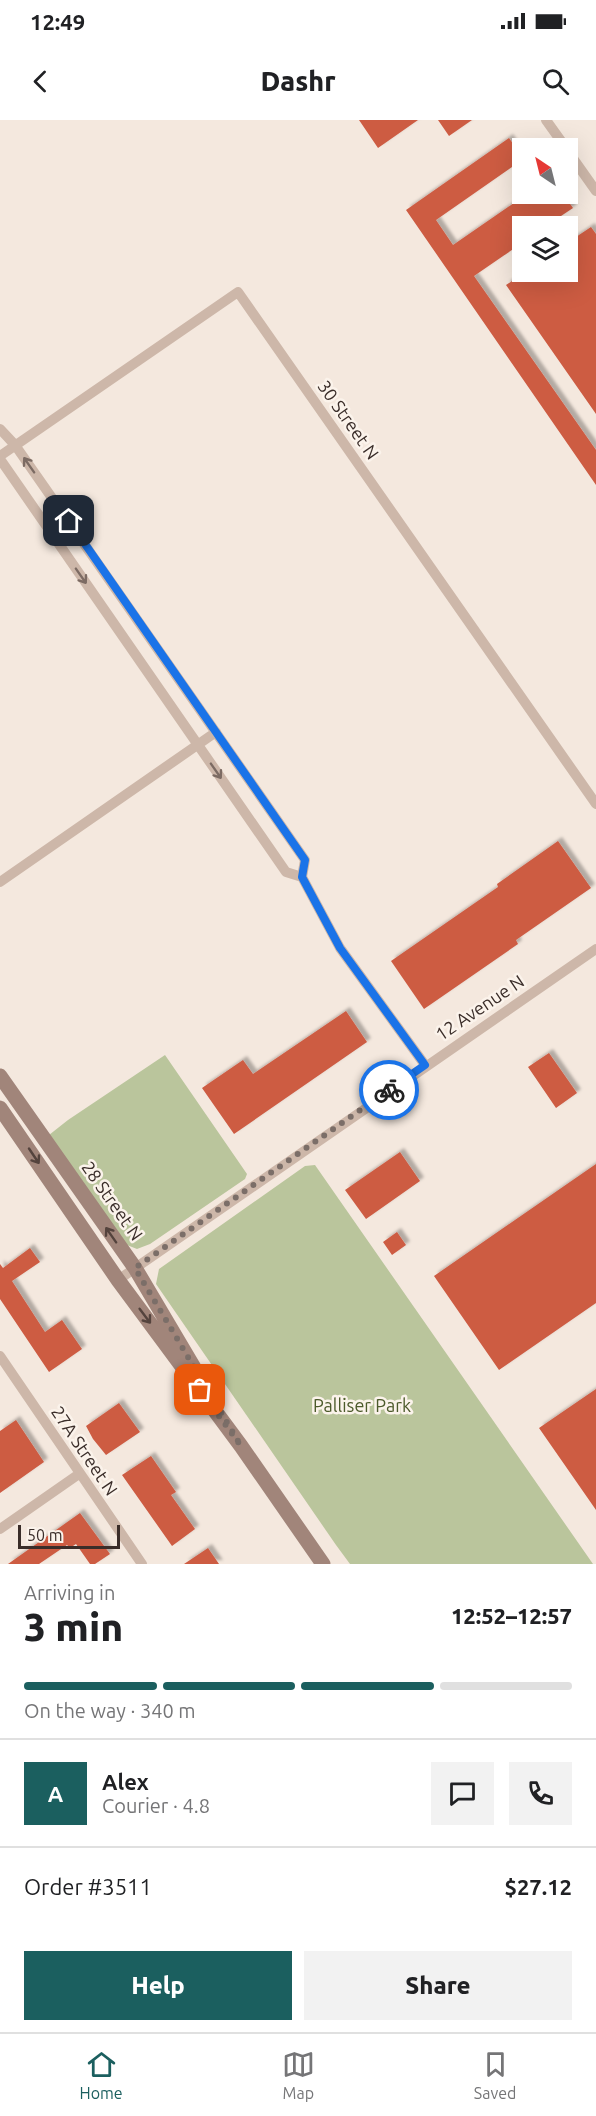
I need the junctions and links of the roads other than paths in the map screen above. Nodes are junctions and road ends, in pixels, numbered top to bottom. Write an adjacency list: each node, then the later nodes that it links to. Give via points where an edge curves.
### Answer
1 (546, 120): 2 (street)
2 (558, 138)
3 (578, 166): 4 (street)
4 (596, 191)
5 (0, 429): 6 (street)
6 (15, 445): 7 (street, 30 Street N); 8 (street, one-way to 6); 10 (street, 30 Street N, via 238,292)
7 (0, 457): 9 (street, one-way to 9)
8 (216, 732): 9 (street); 11 (street, via 305,860)
9 (198, 744): 11 (street, one-way to 11, via 286,872); 12 (street)
10 (596, 804)
11 (302, 877): 14 (street, via 340,948)
12 (0, 882)
13 (596, 949): 14 (street, 12 Avenue N)
14 (425, 1065): 19 (street, 12 Avenue N)
15 (0, 1076): 19 (main road, 28 Street N, one-way to 15)
16 (0, 1108): 18 (main road, 28 Street N)
17 (0, 1120): 18 (street)
18 (19, 1134): 20 (main road, 28 Street N, one-way to 20)
19 (135, 1268): 20 (street, 12 Avenue N); 22 (main road, 28 Street N)
20 (118, 1280): 22 (main road, 28 Street N, one-way to 22)
21 (0, 1356): 23 (street, 27A Street N)
22 (241, 1446): 26 (main road, 28 Street N)
23 (79, 1474): 24 (street); 25 (street, 27A Street N)
24 (0, 1529)
25 (142, 1564)
26 (323, 1564)

